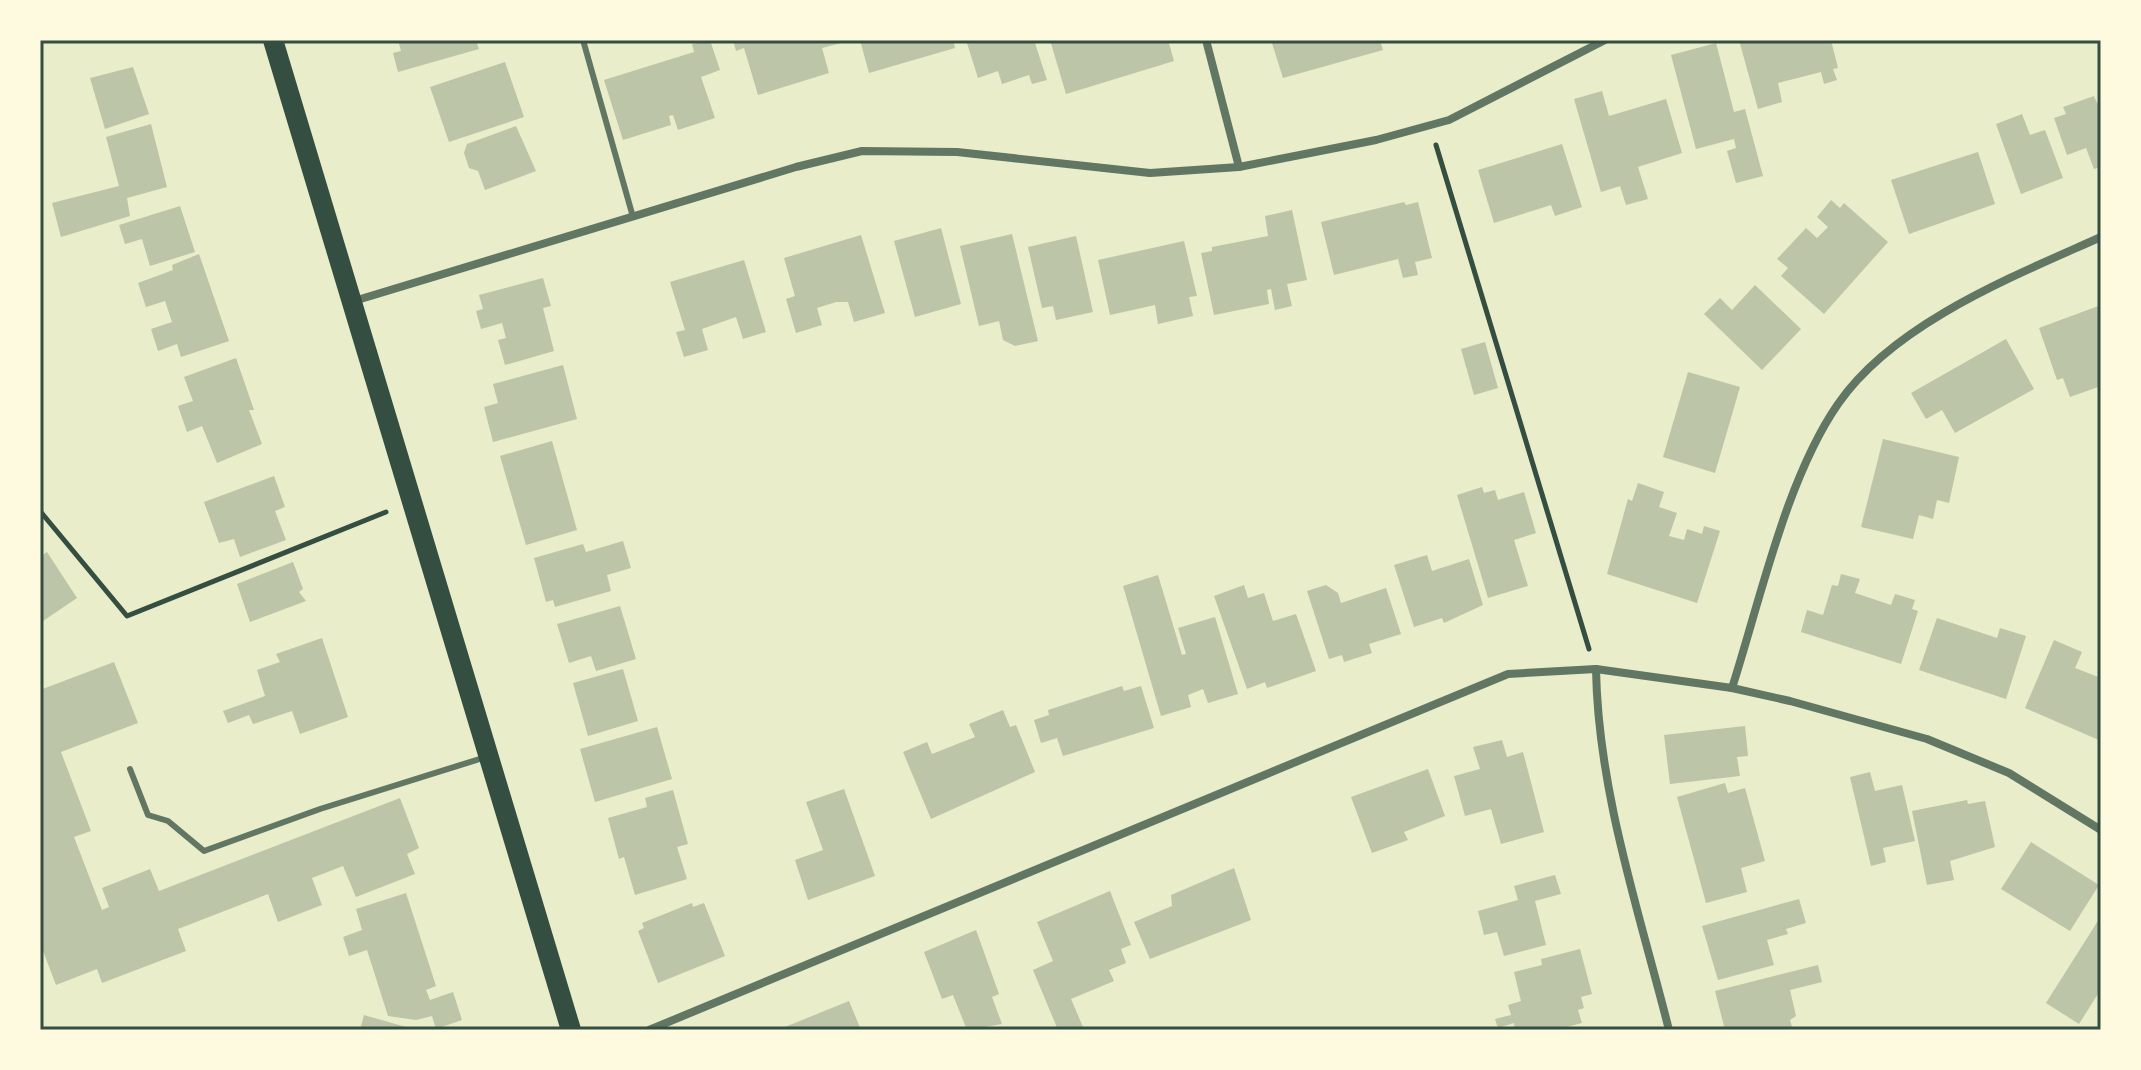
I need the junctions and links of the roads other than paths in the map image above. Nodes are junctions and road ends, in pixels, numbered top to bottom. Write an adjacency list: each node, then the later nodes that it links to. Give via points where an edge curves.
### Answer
1 (273, 40): 8 (main road)
2 (583, 40): 6 (lane)
3 (1206, 40): 5 (street)
4 (1605, 40): 5 (street, via 1449,120)
5 (1239, 167): 6 (street, via 1150,173 957,152 862,151)
6 (633, 217): 8 (street)
7 (2101, 237): 10 (street, via 1969,296 1881,358 1838,403 1810,452)
8 (353, 302): 11 (main road)
9 (1596, 669): 10 (street); 15 (street, via 1508,674); 16 (street, via 1596,714 1608,791)
10 (1732, 688): 13 (street, via 1927,739 2009,773)
11 (489, 756): 12 (lane, via 204,851 168,821 148,815); 14 (main road)
12 (130, 769)
13 (2101, 830)
14 (571, 1030)
15 (649, 1030)
16 (1669, 1030)

